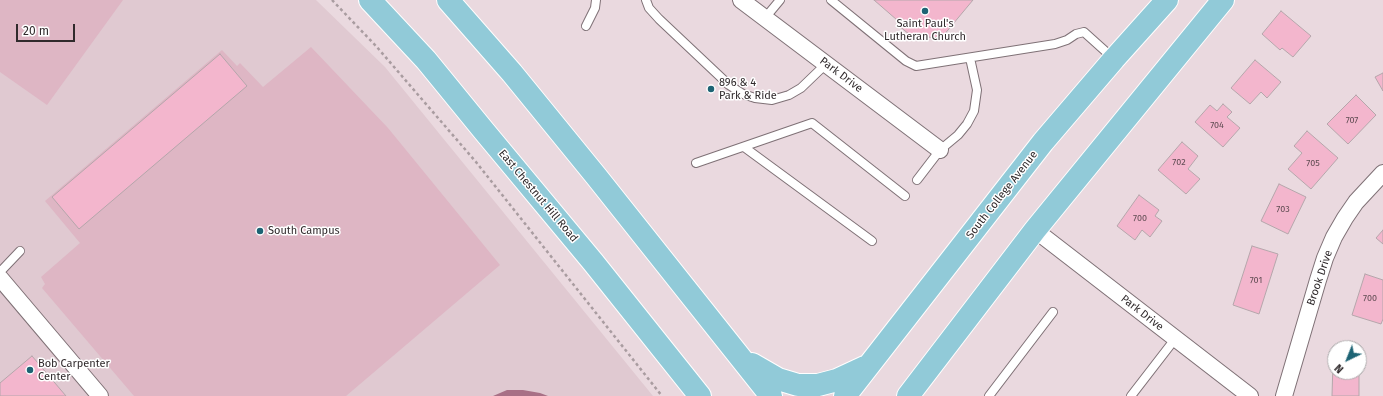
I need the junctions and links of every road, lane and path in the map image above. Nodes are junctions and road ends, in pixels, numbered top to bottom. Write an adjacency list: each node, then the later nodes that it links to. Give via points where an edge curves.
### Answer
1 (332, 0): 34 (path, via 376,46 476,162)
2 (370, 0): 29 (main road, East Chestnut Hill Road, via 431,66)
3 (448, 0): 30 (main road, via 512,73)
4 (596, 0): 12 (lane)
5 (646, 0): 15 (lane, via 649,8 659,19 729,85 742,94 772,100 789,95 802,88)
6 (741, 0): 11 (street, Park Drive)
7 (780, 0): 11 (lane)
8 (831, 0): 13 (lane, via 906,61 916,66)
9 (1166, 0): 14 (main road, South College Avenue)
10 (1222, 0): 22 (main road)
11 (765, 18): 15 (street, Park Drive)
12 (586, 26)
13 (970, 58): 14 (lane, via 1055,44 1084,32); 17 (lane, via 976,90 974,111 958,135)
14 (1114, 59): 31 (main road, South College Avenue, via 1043,142)
15 (826, 64): 17 (street, Park Drive)
16 (744, 147): 18 (lane); 21 (lane, via 812,123); 23 (lane)
17 (940, 150): 20 (lane)
18 (696, 163)
19 (1383, 173): 42 (street, Brook Drive, via 1356,202 1334,237 1318,280)
20 (917, 180)
21 (905, 196)
22 (1035, 230): 28 (street, Park Drive); 32 (main road)
23 (872, 241)
24 (20, 251): 25 (lane)
25 (0, 272)
26 (0, 278): 33 (street)
27 (1053, 312): 39 (lane)
28 (1175, 338): 40 (lane); 41 (street, Park Drive)
29 (666, 353): 35 (main road); 36 (main road, East Chestnut Hill Road)
30 (740, 356): 31 (main road, via 778,379 798,385 818,385 837,380); 37 (main road)
31 (870, 365): 38 (main road, South College Avenue)
32 (910, 394)
33 (100, 396)
34 (662, 396)
35 (689, 396)
36 (700, 396)
37 (771, 396)
38 (845, 396)
39 (989, 396)
40 (1131, 396)
41 (1250, 396)
42 (1284, 396)

